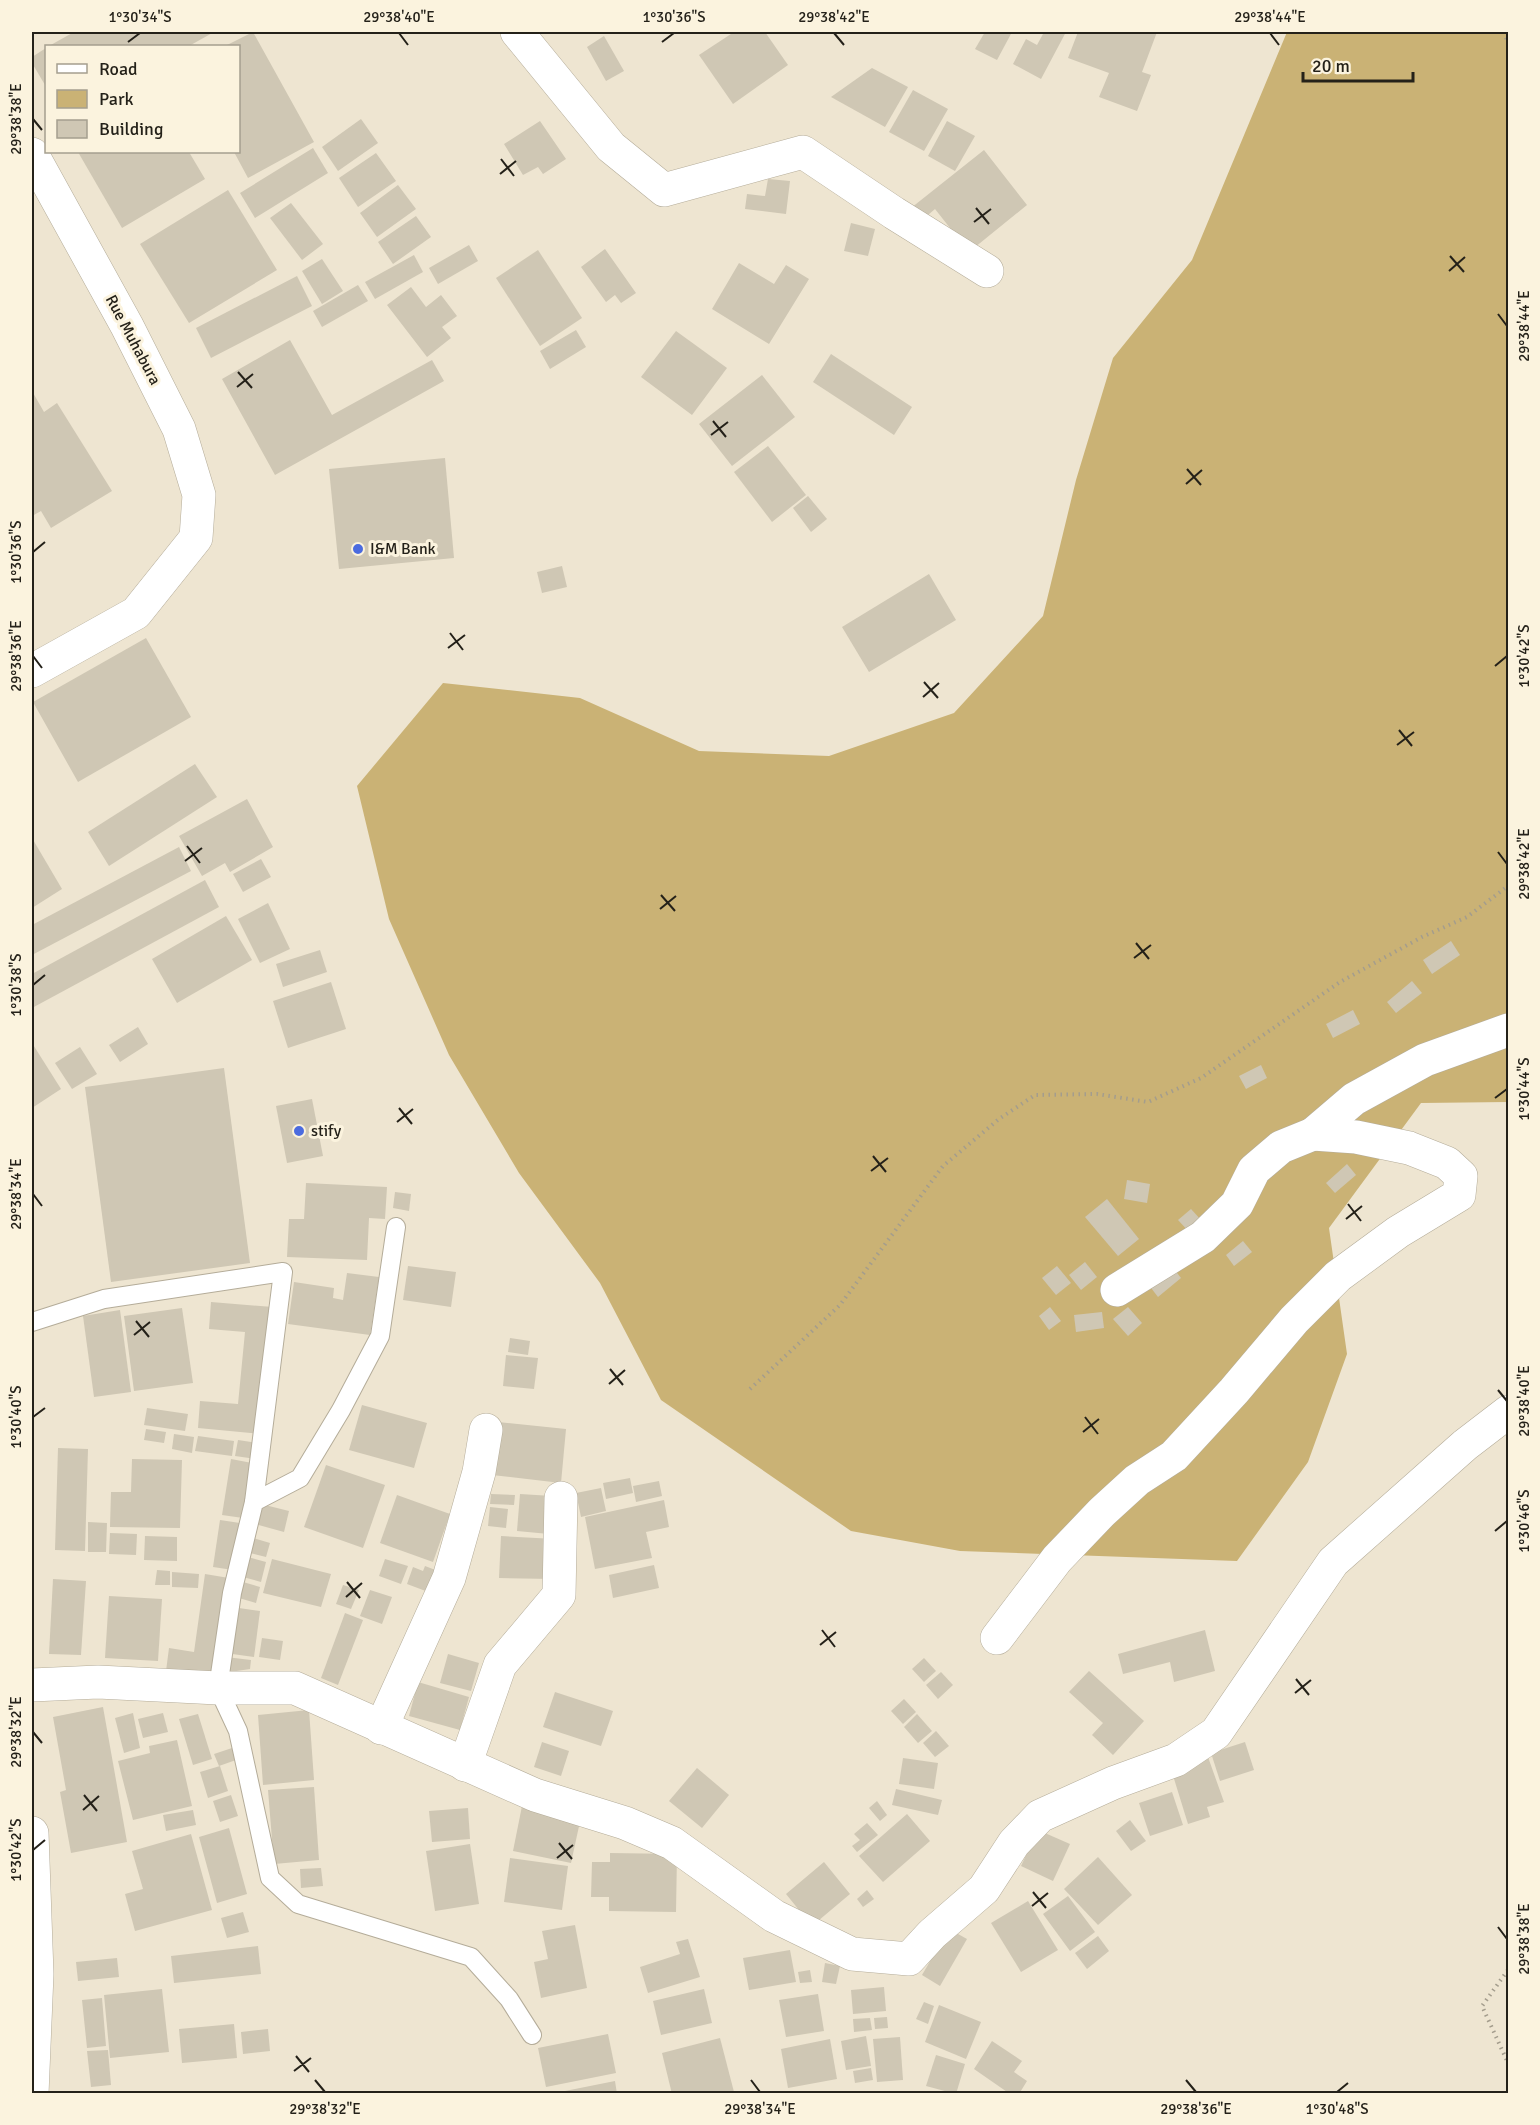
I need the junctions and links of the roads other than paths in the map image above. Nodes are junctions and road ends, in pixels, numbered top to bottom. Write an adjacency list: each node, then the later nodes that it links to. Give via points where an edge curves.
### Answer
1 (517, 32): 3 (street, via 611,147 664,190 803,152)
2 (32, 154): 4 (street, Rue Muhabura, via 179,429 199,495 196,538 136,613)
3 (987, 271)
4 (32, 671)
5 (1509, 1030): 6 (street, via 1425,1060 1354,1099)
6 (1313, 1134): 8 (street, via 1281,1147 1254,1170 1237,1204 1203,1237); 14 (street, via 1356,1137 1409,1148 1447,1162 1461,1176 1460,1195 1398,1232 1338,1276 1174,1456 1137,1480 1057,1559)
7 (396, 1227): 13 (lane, via 380,1336 300,1478)
8 (1117, 1290)
9 (32, 1322): 13 (lane, via 104,1299 283,1272)
10 (1509, 1412): 18 (street, via 1465,1445 1333,1562 1215,1733 1176,1760 1040,1816 1014,1843 984,1889 909,1959 852,1954 774,1916 672,1843)
11 (486, 1430): 17 (street, via 479,1472 449,1578)
12 (561, 1498): 18 (street, via 559,1595 500,1665)
13 (254, 1502): 16 (lane, via 232,1593)
14 (997, 1638)
15 (32, 1685): 16 (street, via 98,1682)
16 (218, 1688): 17 (street, via 296,1688); 20 (lane, via 238,1731 270,1878 298,1904 471,1957 509,1999)
17 (381, 1728): 18 (street)
18 (465, 1766)
19 (32, 1833): 21 (street, via 37,1974)
20 (532, 2035)
21 (32, 2094)

